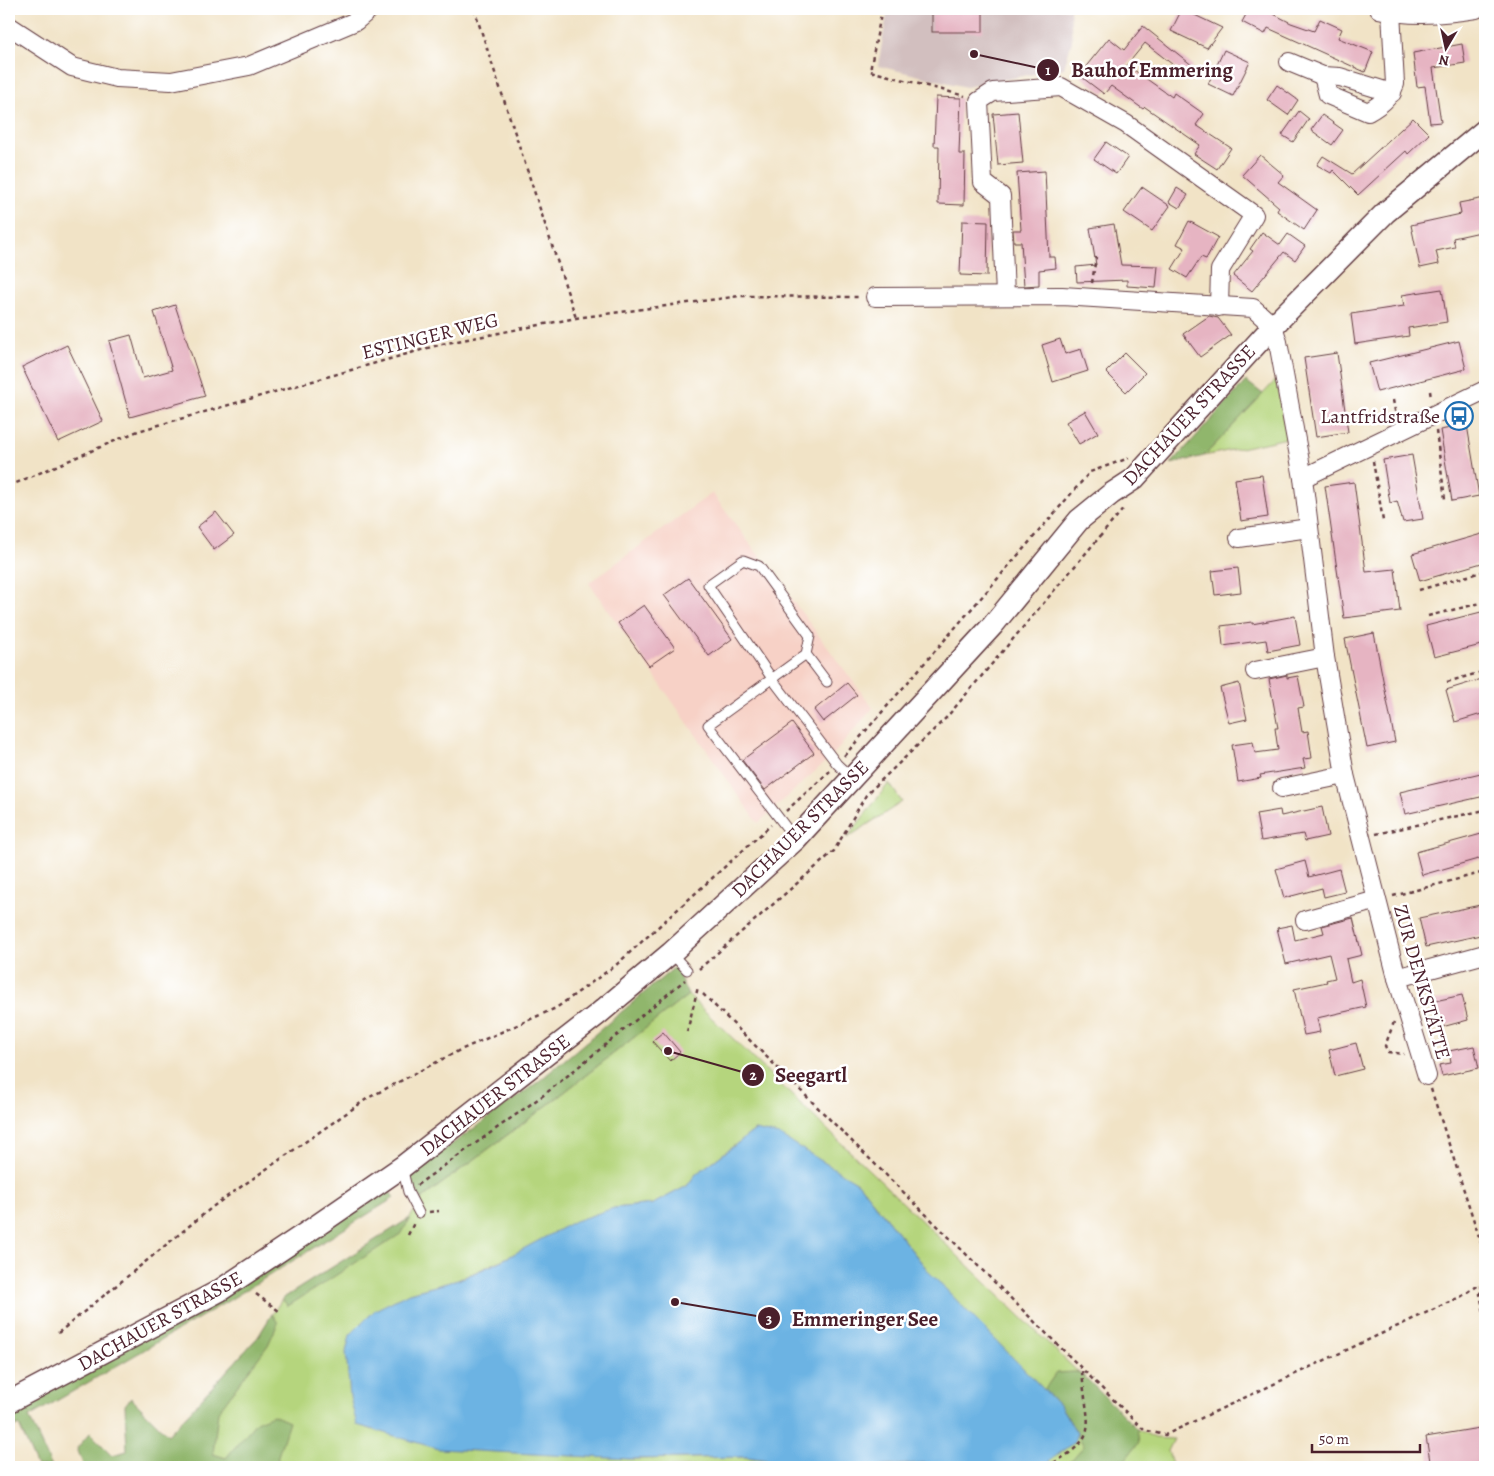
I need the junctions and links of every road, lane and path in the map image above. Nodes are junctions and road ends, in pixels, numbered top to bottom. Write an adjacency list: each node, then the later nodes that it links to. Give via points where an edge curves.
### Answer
1 (370, 9): 6 (street, via 356,20 249,66 171,81 117,78 72,67)
2 (474, 9): 17 (path)
3 (882, 9): 10 (path, via 870,71)
4 (1476, 9): 5 (street, via 1436,15)
5 (1385, 10): 9 (street, via 1395,84)
6 (9, 26)
7 (1289, 62): 8 (street)
8 (1323, 76): 9 (street, via 1340,77); 9 (street, via 1328,95 1368,112)
9 (1392, 93)
10 (979, 101): 13 (street, via 983,182 1001,196); 16 (street, via 993,92 1061,87 1126,124 1254,215 1220,270)
11 (1485, 130): 18 (street, DACHAUER STRASSE, via 1385,213)
12 (1096, 257): 15 (path)
13 (1006, 296): 14 (street); 15 (street)
14 (875, 297): 17 (path, ESTINGER WEG, via 740,296)
15 (1089, 298): 16 (street)
16 (1219, 307): 18 (street, via 1253,308)
17 (576, 318): 23 (path, ESTINGER WEG, via 442,344 138,430)
18 (1272, 326): 22 (street, ZUR DENKSTÄTTE, via 1278,342); 41 (street, DACHAUER STRASSE, via 1134,479 1079,520 993,625)
19 (1485, 390): 20 (street)
20 (1434, 415): 21 (street); 24 (path)
21 (1371, 445): 22 (street); 26 (path)
22 (1303, 478): 27 (street, ZUR DENKSTÄTTE)
23 (9, 486)
24 (1445, 499)
25 (1126, 506): 52 (path, via 946,718 866,795 834,851)
26 (1383, 521)
27 (1309, 528): 28 (street); 34 (street, ZUR DENKSTÄTTE)
28 (1239, 538)
29 (1485, 571): 30 (path)
30 (1418, 590)
31 (1485, 602): 32 (path)
32 (1428, 616)
33 (806, 654): 37 (lane); 37 (lane, via 810,636 759,566 743,560 708,585); 38 (lane)
34 (1325, 657): 35 (street); 40 (street, ZUR DENKSTÄTTE)
35 (1255, 671)
36 (1485, 671): 39 (path)
37 (773, 680): 41 (lane, via 837,764); 44 (lane, via 708,724)
38 (827, 682)
39 (1447, 682)
40 (1346, 775): 42 (street); 45 (street, ZUR DENKSTÄTTE)
41 (853, 779): 46 (street, DACHAUER STRASSE)
42 (1282, 788)
43 (1485, 810): 45 (path)
44 (779, 818): 46 (lane); 70 (path, via 616,965 556,1008 458,1052 368,1098 215,1205)
45 (1362, 837): 48 (street, ZUR DENKSTÄTTE)
46 (795, 840): 50 (street, DACHAUER STRASSE)
47 (1485, 872): 48 (path, ZUR DENKSTÄTTE)
48 (1377, 900): 49 (street, ZUR DENKSTÄTTE); 54 (street, ZUR DENKSTÄTTE)
49 (1305, 920)
50 (671, 953): 53 (lane); 61 (street, DACHAUER STRASSE, via 598,1015)
51 (1485, 954): 54 (street)
52 (697, 970)
53 (688, 973): 62 (path, via 545,1094)
54 (1397, 978): 59 (street, ZUR DENKSTÄTTE)
55 (698, 987): 58 (path)
56 (703, 994): 71 (path)
57 (1396, 1016): 59 (path, via 1385,1046 1388,1052)
58 (687, 1032)
59 (1420, 1054): 60 (street, ZUR DENKSTÄTTE)
60 (1427, 1076): 64 (path)
61 (402, 1167): 62 (lane); 72 (street, DACHAUER STRASSE, via 219,1291)
62 (408, 1192): 63 (lane)
63 (419, 1213)
64 (1485, 1255)
65 (1485, 1281): 66 (path)
66 (1482, 1284): 69 (path, via 1480,1294); 71 (path, via 1165,1435 1144,1430)
67 (256, 1294): 68 (path)
68 (279, 1311)
69 (1485, 1317)
70 (58, 1333)
71 (1082, 1368): 73 (path, via 1090,1422 1081,1444)
72 (9, 1402)
73 (1046, 1467)

